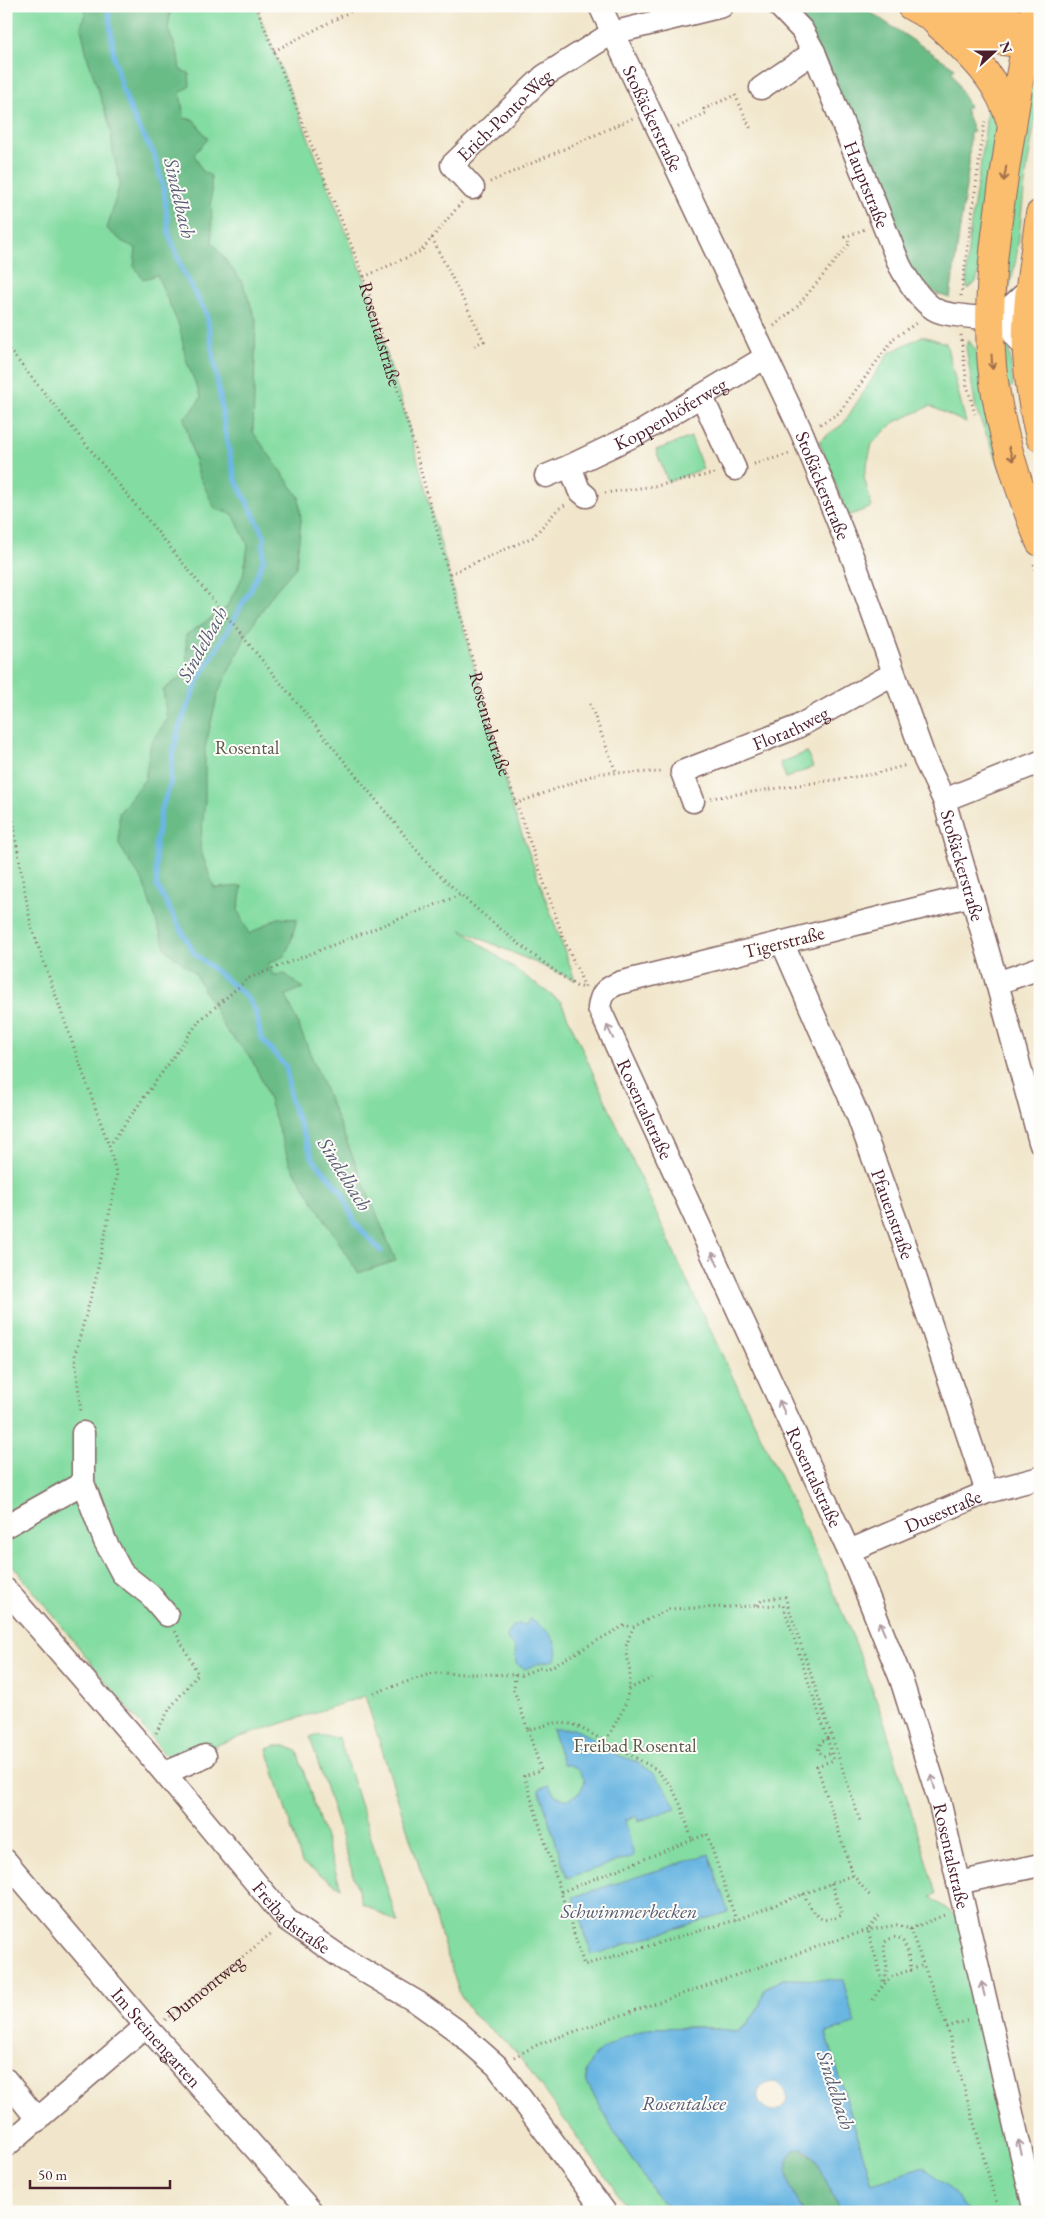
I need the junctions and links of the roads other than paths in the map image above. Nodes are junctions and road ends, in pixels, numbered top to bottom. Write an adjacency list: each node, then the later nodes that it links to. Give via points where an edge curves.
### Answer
1 (600, 6): 7 (street, Stoßäckerstraße)
2 (722, 6): 7 (street, Erich-Ponto-Weg)
3 (779, 6): 9 (street, Hauptstraße, via 802,30)
4 (968, 6): 8 (main road, via 1018,24)
5 (1036, 6): 8 (main road)
6 (920, 12): 8 (main road, via 999,40 1014,42); 11 (main road, via 982,66 1005,102)
7 (612, 33): 12 (street, Erich-Ponto-Weg, via 544,76 452,164); 17 (street, Stoßäckerstraße)
8 (1033, 36): 11 (main road)
9 (814, 52): 10 (street); 15 (street, Hauptstraße, via 908,282 934,309 947,314)
10 (761, 88)
11 (1012, 125): 15 (main road, one-way to 15, via 993,262)
12 (473, 188)
13 (1040, 214): 14 (main road, Hauptstraße)
14 (1030, 290): 15 (street, via 1007,310); 16 (main road, Hauptstraße)
15 (990, 318): 16 (street, Hauptstraße, via 1006,326); 20 (main road, one-way to 20, via 992,367)
16 (1027, 353): 19 (main road, Hauptstraße)
17 (766, 357): 18 (street, Koppenhöferweg); 27 (street, Stoßäckerstraße, via 809,449 854,561)
18 (702, 397): 22 (street, Koppenhöferweg); 23 (street)
19 (1032, 404): 20 (main road, via 1020,396 1009,398); 21 (main road, Hauptstraße)
20 (1000, 406): 26 (main road, one-way to 26, via 1009,447)
21 (1040, 437)
22 (570, 466): 24 (street, Koppenhöferweg); 25 (street, via 579,490)
23 (735, 469)
24 (546, 476)
25 (586, 496)
26 (1040, 542)
27 (893, 674): 29 (street, Stoßäckerstraße, via 924,760); 30 (street, Florathweg, via 796,727 682,772)
28 (1040, 762): 29 (street)
29 (944, 800): 31 (street, Stoßäckerstraße)
30 (694, 801)
31 (972, 895): 32 (street, Tigerstraße); 34 (street, Stoßäckerstraße)
32 (782, 942): 35 (street, Tigerstraße, via 619,983); 40 (street, Pfauenstraße, via 858,1116)
33 (1040, 968): 34 (street)
34 (997, 983): 36 (street, Stoßäckerstraße)
35 (593, 993): 42 (street, Rosentalstraße, one-way to 35)
36 (1040, 1142)
37 (83, 1433): 39 (street)
38 (1040, 1478): 40 (street, Dusestraße)
39 (83, 1483): 41 (street); 44 (street, via 105,1541 122,1573 150,1595)
40 (987, 1492): 42 (street, Dusestraße)
41 (6, 1526)
42 (849, 1550): 49 (street, Rosentalstraße, one-way to 42, via 939,1800 915,1721 886,1636)
43 (6, 1590): 46 (street, Freibadstraße)
44 (167, 1615)
45 (205, 1756): 46 (street)
46 (165, 1773): 55 (street, Freibadstraße, via 286,1920 417,2002 497,2066)
47 (6, 1860): 50 (street, Im Steinengarten)
48 (1040, 1865): 49 (street)
49 (958, 1883): 56 (street, Rosentalstraße, one-way to 49, via 952,1913)
50 (146, 2026): 52 (street, Dumontweg); 54 (street, Im Steinengarten)
51 (6, 2080): 52 (street)
52 (38, 2120): 53 (street, Dumontweg)
53 (6, 2146)
54 (312, 2212)
55 (605, 2212)
56 (1035, 2212)

